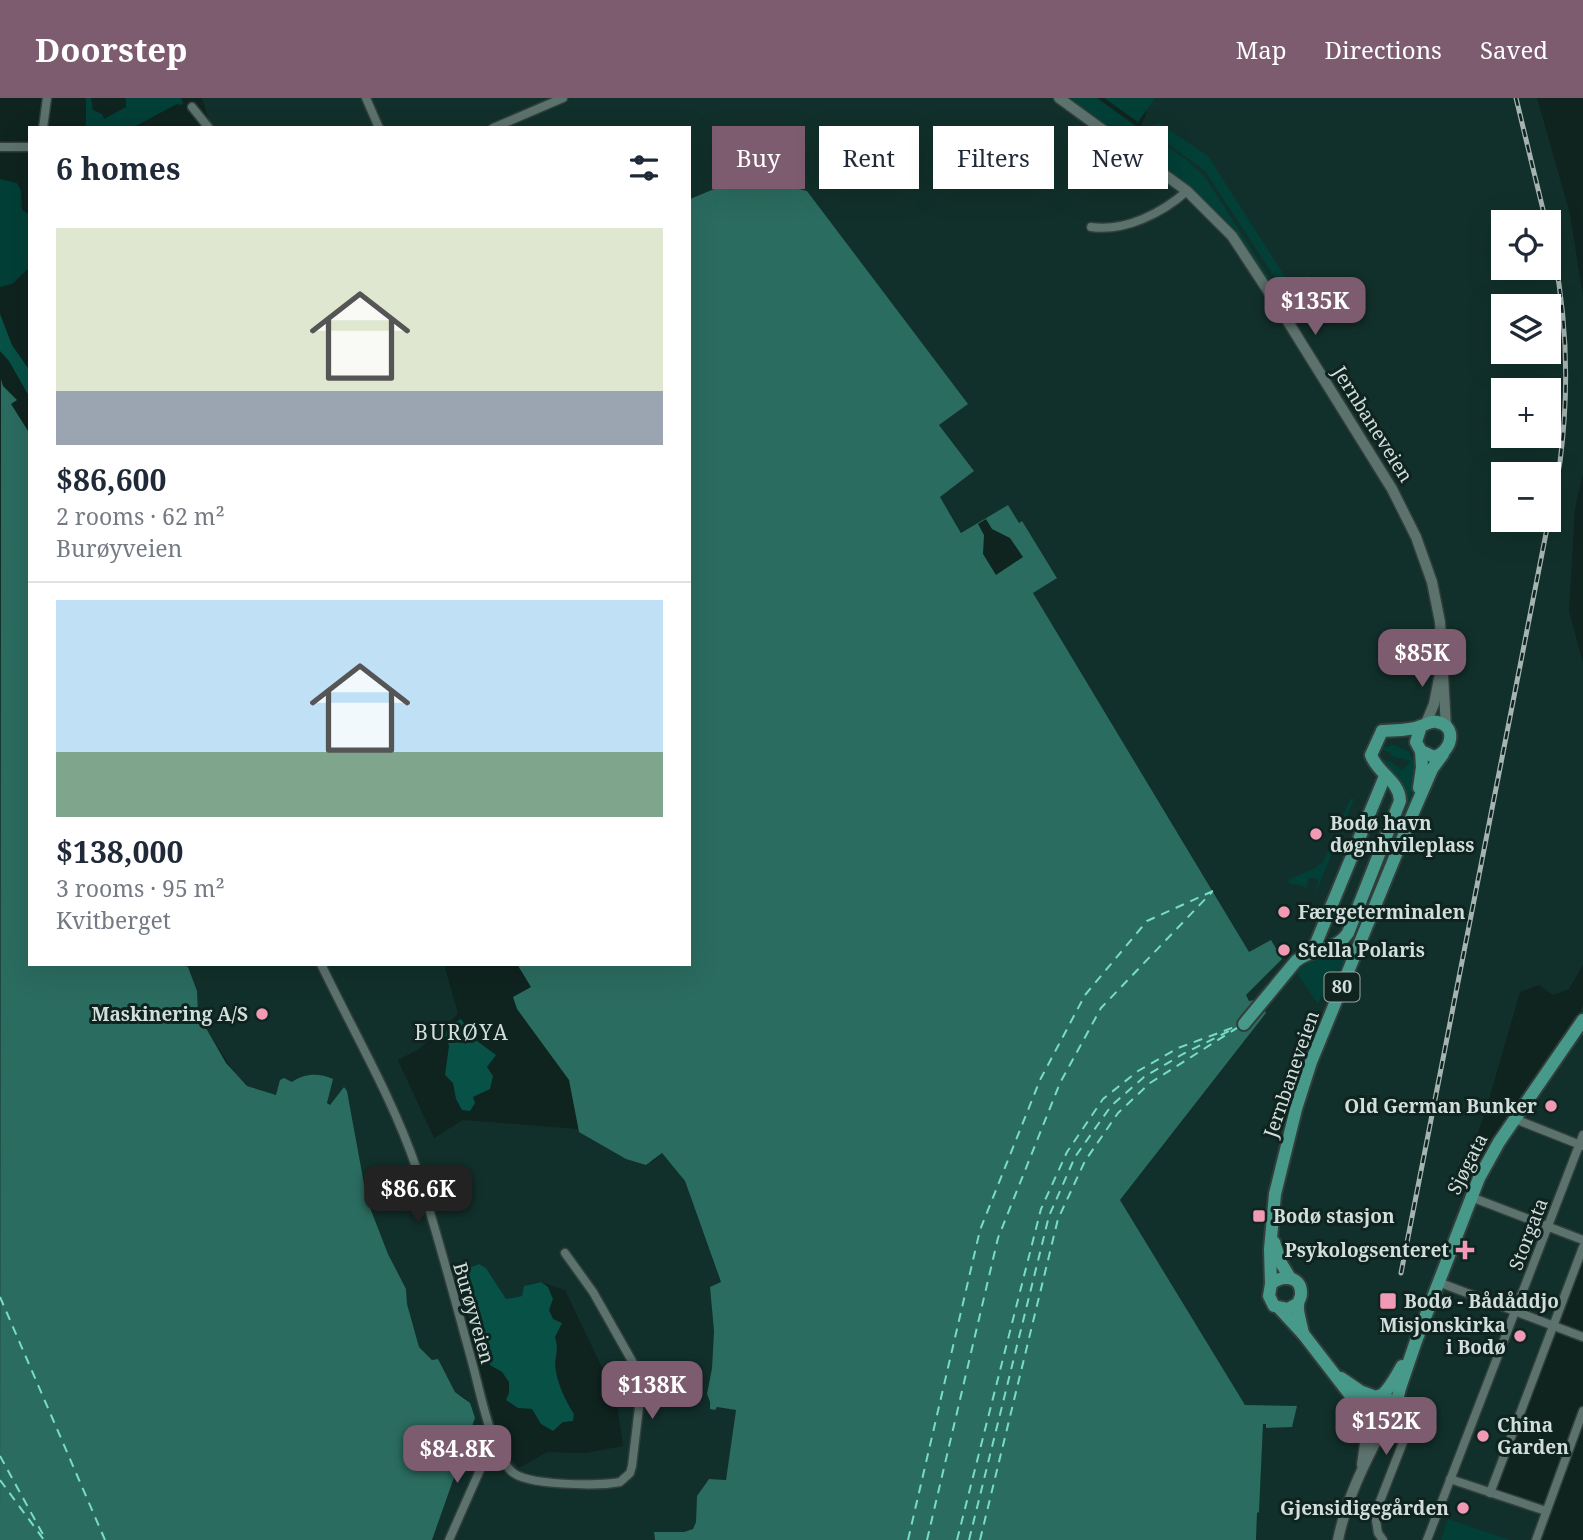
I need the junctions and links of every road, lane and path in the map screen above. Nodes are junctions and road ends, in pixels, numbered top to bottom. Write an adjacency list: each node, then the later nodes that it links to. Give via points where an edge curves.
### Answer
1 (47, 98): 6 (street)
2 (366, 98): 8 (street)
3 (563, 98): 9 (street)
4 (1059, 98): 12 (street, Jernbaneveien)
5 (192, 107): 7 (street)
6 (43, 126)
7 (207, 126)
8 (378, 126)
9 (498, 126)
10 (0, 147): 11 (street)
11 (28, 147)
12 (1187, 191): 13 (street, via 1162,210 1133,222); 14 (street, Jernbaneveien, via 1232,236 1254,268 1399,501 1432,582)
13 (1091, 227)
14 (1441, 660): 15 (street, Jernbaneveien, via 1434,704); 16 (street, Jernbaneveien)
15 (1424, 725): 16 (highway, via 1435,722); 17 (highway); 18 (highway, Jernbaneveien / 80, via 1416,736)
16 (1446, 727): 19 (highway, Jernbaneveien / 80, via 1450,743)
17 (1382, 731): 18 (highway); 20 (highway, 80, via 1371,755)
18 (1419, 749): 19 (highway, via 1429,756); 21 (highway, Jernbaneveien / 80, via 1421,777)
19 (1443, 754): 21 (highway, Jernbaneveien / 80)
20 (1385, 776): 22 (highway, 80); 22 (highway, 80, via 1397,788 1398,807 1348,933 1332,948)
21 (1413, 813): 31 (highway, Jernbaneveien / 80, via 1311,1062 1277,1184)
22 (1312, 953): 25 (highway, 80, via 1296,961)
23 (322, 966): 51 (street, Burøyveien, via 415,1165)
24 (1583, 1020): 26 (highway, Sjøgata)
25 (1244, 1024)
26 (1515, 1119): 28 (street); 29 (highway, Sjøgata)
27 (1583, 1135): 28 (street, Storgata)
28 (1581, 1145): 30 (street, Storgata)
29 (1471, 1197): 30 (street); 36 (highway, Sjøgata)
30 (1548, 1226): 32 (street); 40 (street, Storgata)
31 (1272, 1236): 35 (highway, Jernbaneveien / 80); 37 (highway, Jernbaneveien / 80)
32 (1583, 1240)
33 (1583, 1247): 41 (street)
34 (565, 1253): 51 (street, Burøyveien, via 641,1377 632,1466 626,1479 613,1484 535,1482 516,1476)
35 (1290, 1278): 37 (highway); 38 (highway, Jernbaneveien / 80, via 1301,1289)
36 (1438, 1282): 40 (street); 44 (highway, Sjøgata)
37 (1271, 1284): 39 (highway, Jernbaneveien / 80, via 1269,1299)
38 (1297, 1304): 39 (highway); 42 (highway, Jernbaneveien / 80)
39 (1280, 1309): 42 (highway, Jernbaneveien / 80)
40 (1515, 1311): 41 (street); 54 (street, Storgata)
41 (1553, 1326): 43 (street); 55 (street)
42 (1304, 1335): 45 (highway, Jernbaneveien / 80)
43 (1583, 1337)
44 (1416, 1341): 46 (highway, Sjøgata); 47 (highway, Sjøgata, via 1399,1388)
45 (1335, 1374): 46 (highway, Jernbaneveien / 80, via 1355,1388); 49 (highway, Jernbaneveien / 80)
46 (1379, 1396): 47 (highway, 80, via 1389,1398); 49 (highway, Sjøgata, via 1367,1404)
47 (1397, 1410): 50 (highway, Sjøgata, via 1395,1422); 52 (street, via 1406,1430)
48 (1583, 1411): 56 (street)
49 (1367, 1418): 50 (highway, via 1376,1428); 53 (street, Sjøgata)
50 (1386, 1428): 52 (street); 53 (street, Sjøgata)
51 (495, 1443): 57 (street)
52 (1402, 1446): 59 (street, via 1375,1514)
53 (1362, 1469): 58 (street, Sjøgata)
54 (1450, 1479): 55 (street); 60 (street, Storgata)
55 (1490, 1493): 56 (street)
56 (1546, 1511): 61 (street)
57 (449, 1540)
58 (1338, 1540)
59 (1383, 1540)
60 (1427, 1540)
61 (1536, 1540)

